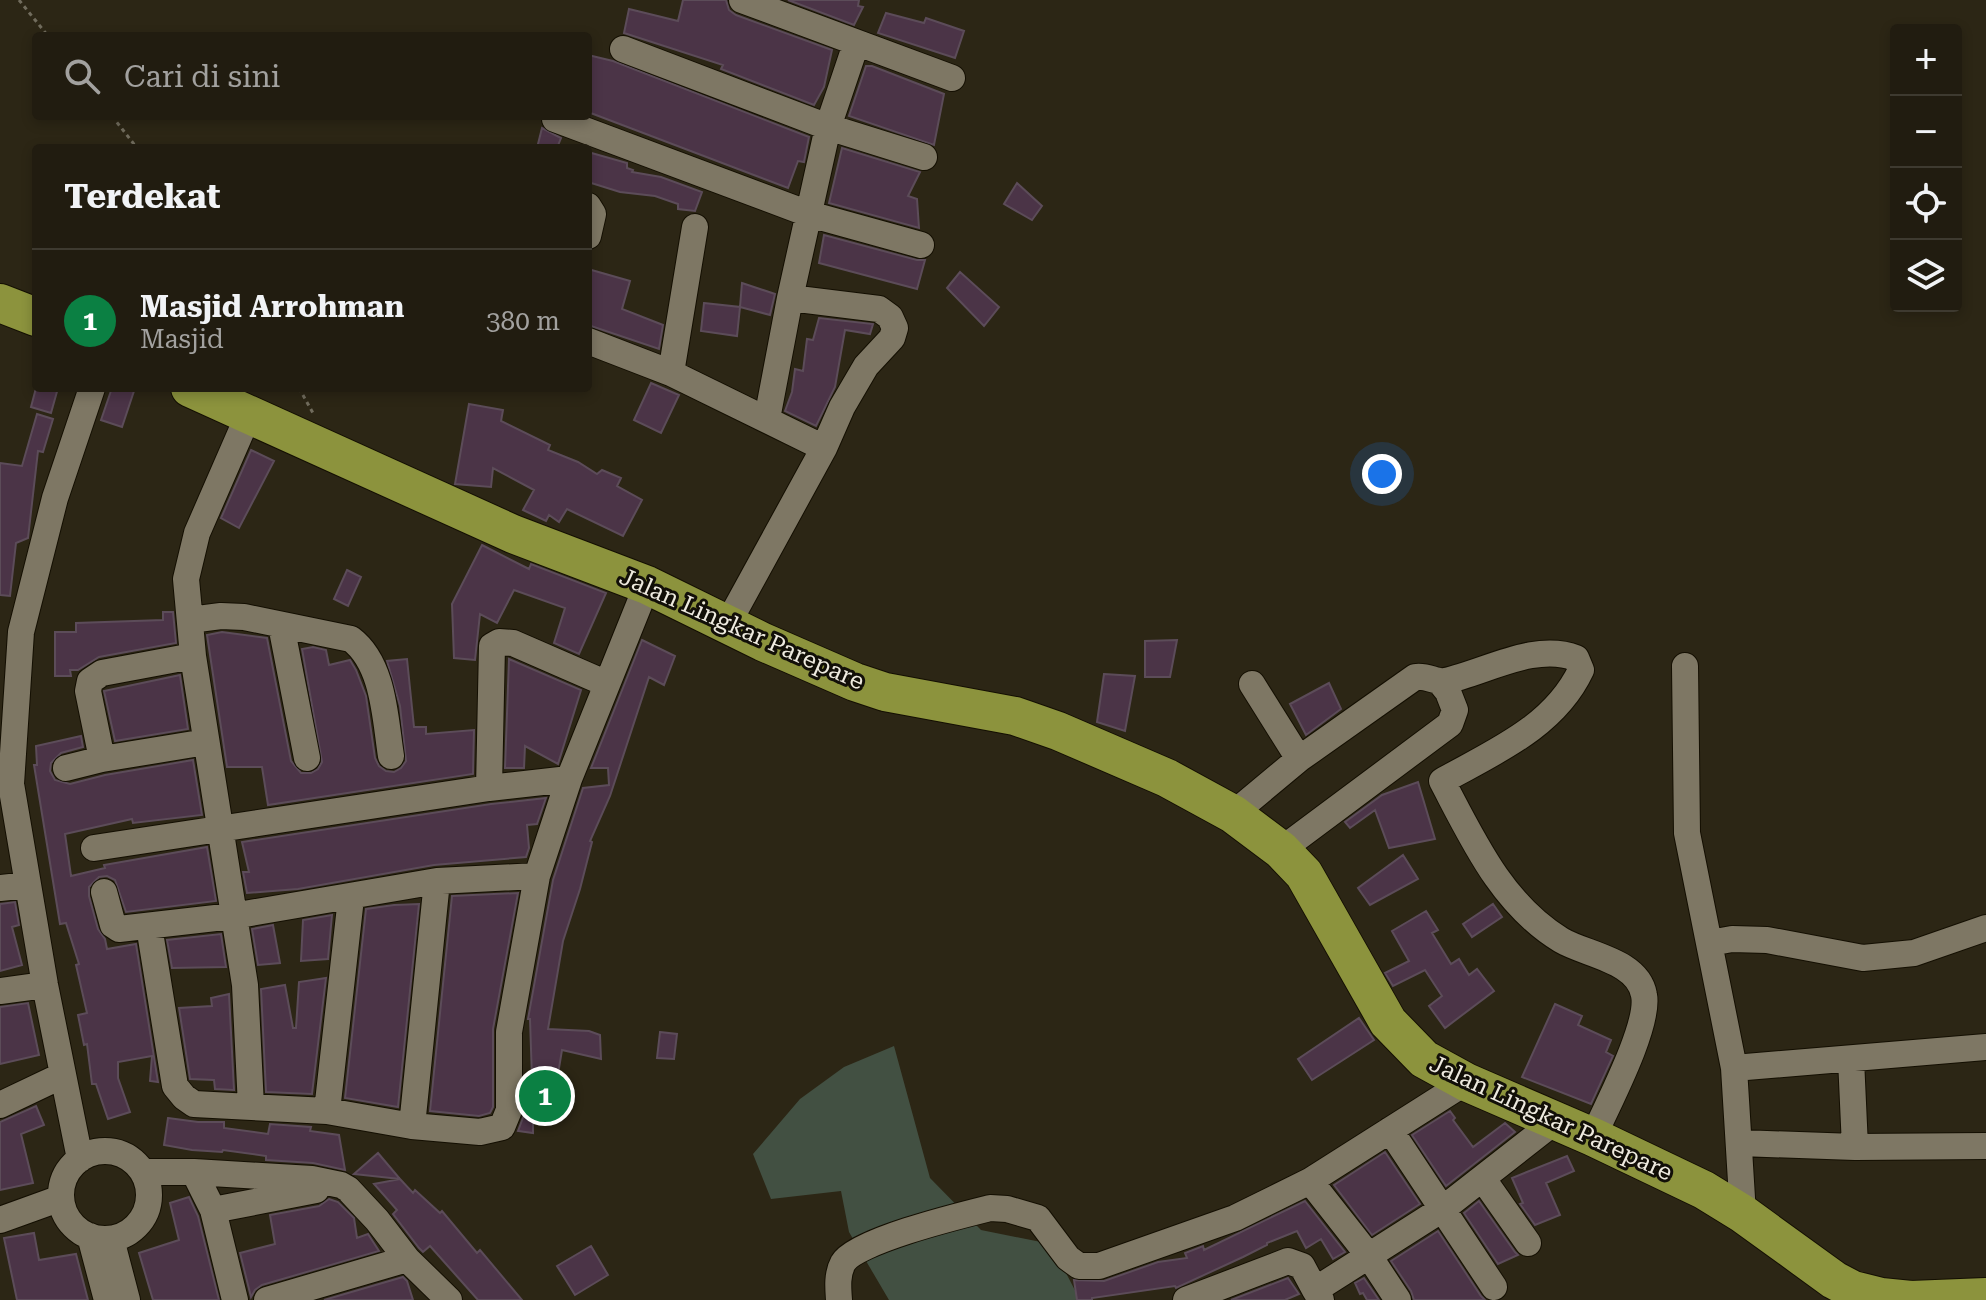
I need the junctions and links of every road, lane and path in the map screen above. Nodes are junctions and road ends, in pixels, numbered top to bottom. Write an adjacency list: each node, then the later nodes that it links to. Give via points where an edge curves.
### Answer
1 (19, 0): 3 (path)
2 (742, 0): 4 (street)
3 (45, 32)
4 (856, 44): 6 (street); 9 (street)
5 (623, 49): 9 (street)
6 (952, 78)
7 (115, 120): 10 (path)
8 (558, 120): 12 (street)
9 (828, 127): 11 (street); 12 (street)
10 (134, 144)
11 (924, 157)
12 (809, 214): 14 (street); 15 (street)
13 (695, 227): 19 (street)
14 (921, 245)
15 (790, 298): 23 (street); 24 (street, via 879,309 895,328 866,366)
16 (0, 303): 17 (highway)
17 (32, 315)
18 (592, 343): 19 (street)
19 (671, 373): 23 (street)
20 (91, 392): 43 (street, via 55,498 21,632)
21 (198, 392): 22 (highway, Jalan Lingkar Parepare)
22 (248, 416): 25 (highway, Jalan Lingkar Parepare, via 513,534); 26 (street, via 197,533 186,579)
23 (767, 419): 24 (street)
24 (824, 448): 28 (street)
25 (647, 585): 28 (highway, Jalan Lingkar Parepare); 32 (street)
26 (190, 620): 27 (street, via 244,617); 29 (street)
27 (281, 625): 36 (street, via 351,639 364,649 382,701); 37 (street)
28 (727, 625): 45 (highway, Jalan Lingkar Parepare, via 885,692 1015,716 1058,731 1167,778)
29 (193, 656): 34 (street); 38 (street, via 102,673 90,681)
30 (1685, 666): 58 (street, via 1687,833)
31 (1440, 682): 35 (street, via 1452,700 1453,717); 39 (street, via 1415,677); 42 (street, via 1551,653 1576,658 1581,670 1548,716)
32 (605, 683): 41 (street); 44 (street, via 513,643 492,646)
33 (1252, 684): 39 (street)
34 (206, 742): 38 (street); 46 (street)
35 (1414, 750): 42 (street); 48 (street)
36 (391, 756)
37 (307, 758)
38 (102, 759): 40 (street)
39 (1299, 759): 45 (street)
40 (66, 768)
41 (569, 779): 44 (street); 49 (street)
42 (1442, 781): 72 (street, via 1505,889 1562,941 1629,970 1640,983 1644,1011 1636,1038)
43 (6, 784): 51 (street)
44 (489, 788): 46 (street)
45 (1233, 814): 48 (highway, Jalan Lingkar Parepare)
46 (221, 830): 47 (street); 55 (street)
47 (94, 848)
48 (1281, 850): 65 (highway, Jalan Lingkar Parepare, via 1311,885 1388,1022 1424,1059)
49 (537, 876): 50 (street); 70 (street, via 509,1032 505,1122 480,1132)
50 (437, 881): 54 (street); 70 (street)
51 (28, 885): 52 (street); 59 (street)
52 (0, 888)
53 (104, 892): 56 (street, via 115,929)
54 (351, 898): 55 (street); 68 (street)
55 (233, 916): 56 (street); 67 (street, via 245,985)
56 (149, 926): 67 (street, via 175,1086 194,1104)
57 (1986, 928): 58 (street, via 1914,953 1863,958 1767,940)
58 (1710, 943): 63 (street)
59 (45, 985): 60 (street); 64 (street)
60 (0, 991)
61 (1986, 1047): 62 (street)
62 (1851, 1059): 63 (street); 75 (street)
63 (1734, 1068): 73 (street)
64 (63, 1075): 66 (street); 76 (street)
65 (1466, 1082): 69 (highway, Jalan Lingkar Parepare); 71 (street)
66 (0, 1105)
67 (251, 1106): 68 (street)
68 (327, 1111): 70 (street)
69 (1554, 1122): 72 (highway, Jalan Lingkar Parepare); 79 (street)
70 (412, 1126)
71 (1390, 1130): 80 (street); 83 (street)
72 (1593, 1137): 85 (highway, Jalan Lingkar Parepare)
73 (1740, 1143): 75 (street); 85 (street)
74 (1986, 1146): 75 (street)
75 (1855, 1147)
76 (80, 1159): 77 (street, via 107,1151 134,1161); 82 (street, via 69,1169)
77 (143, 1172): 78 (street); 87 (street, via 149,1200 145,1214 125,1234)
78 (194, 1172): 81 (street); 84 (street)
79 (1483, 1179): 83 (street); 88 (street)
80 (1310, 1181): 89 (street); 99 (street, via 1235,1218 1099,1266 1079,1266 1068,1258 1038,1218 1007,1209 978,1211 851,1254 838,1280)
81 (341, 1185): 84 (street); 90 (street)
82 (61, 1198): 86 (street); 87 (street, via 70,1221)
83 (1444, 1208): 89 (street); 91 (street)
84 (213, 1210): 96 (street)
85 (1743, 1214): 93 (highway, Jalan Lingkar Parepare, via 1853,1290 1911,1300)
86 (0, 1220)
87 (101, 1237): 94 (street); 95 (street)
88 (1528, 1243)
89 (1369, 1256): 92 (street); 101 (street)
90 (407, 1259): 97 (street); 98 (street)
91 (1494, 1287)
92 (1318, 1295): 100 (street, via 1302,1266 1288,1261)
93 (1986, 1297)
94 (107, 1300)
95 (127, 1300)
96 (235, 1300)
97 (267, 1300)
98 (449, 1300)
99 (839, 1300)
100 (1186, 1300)
101 (1398, 1300)

